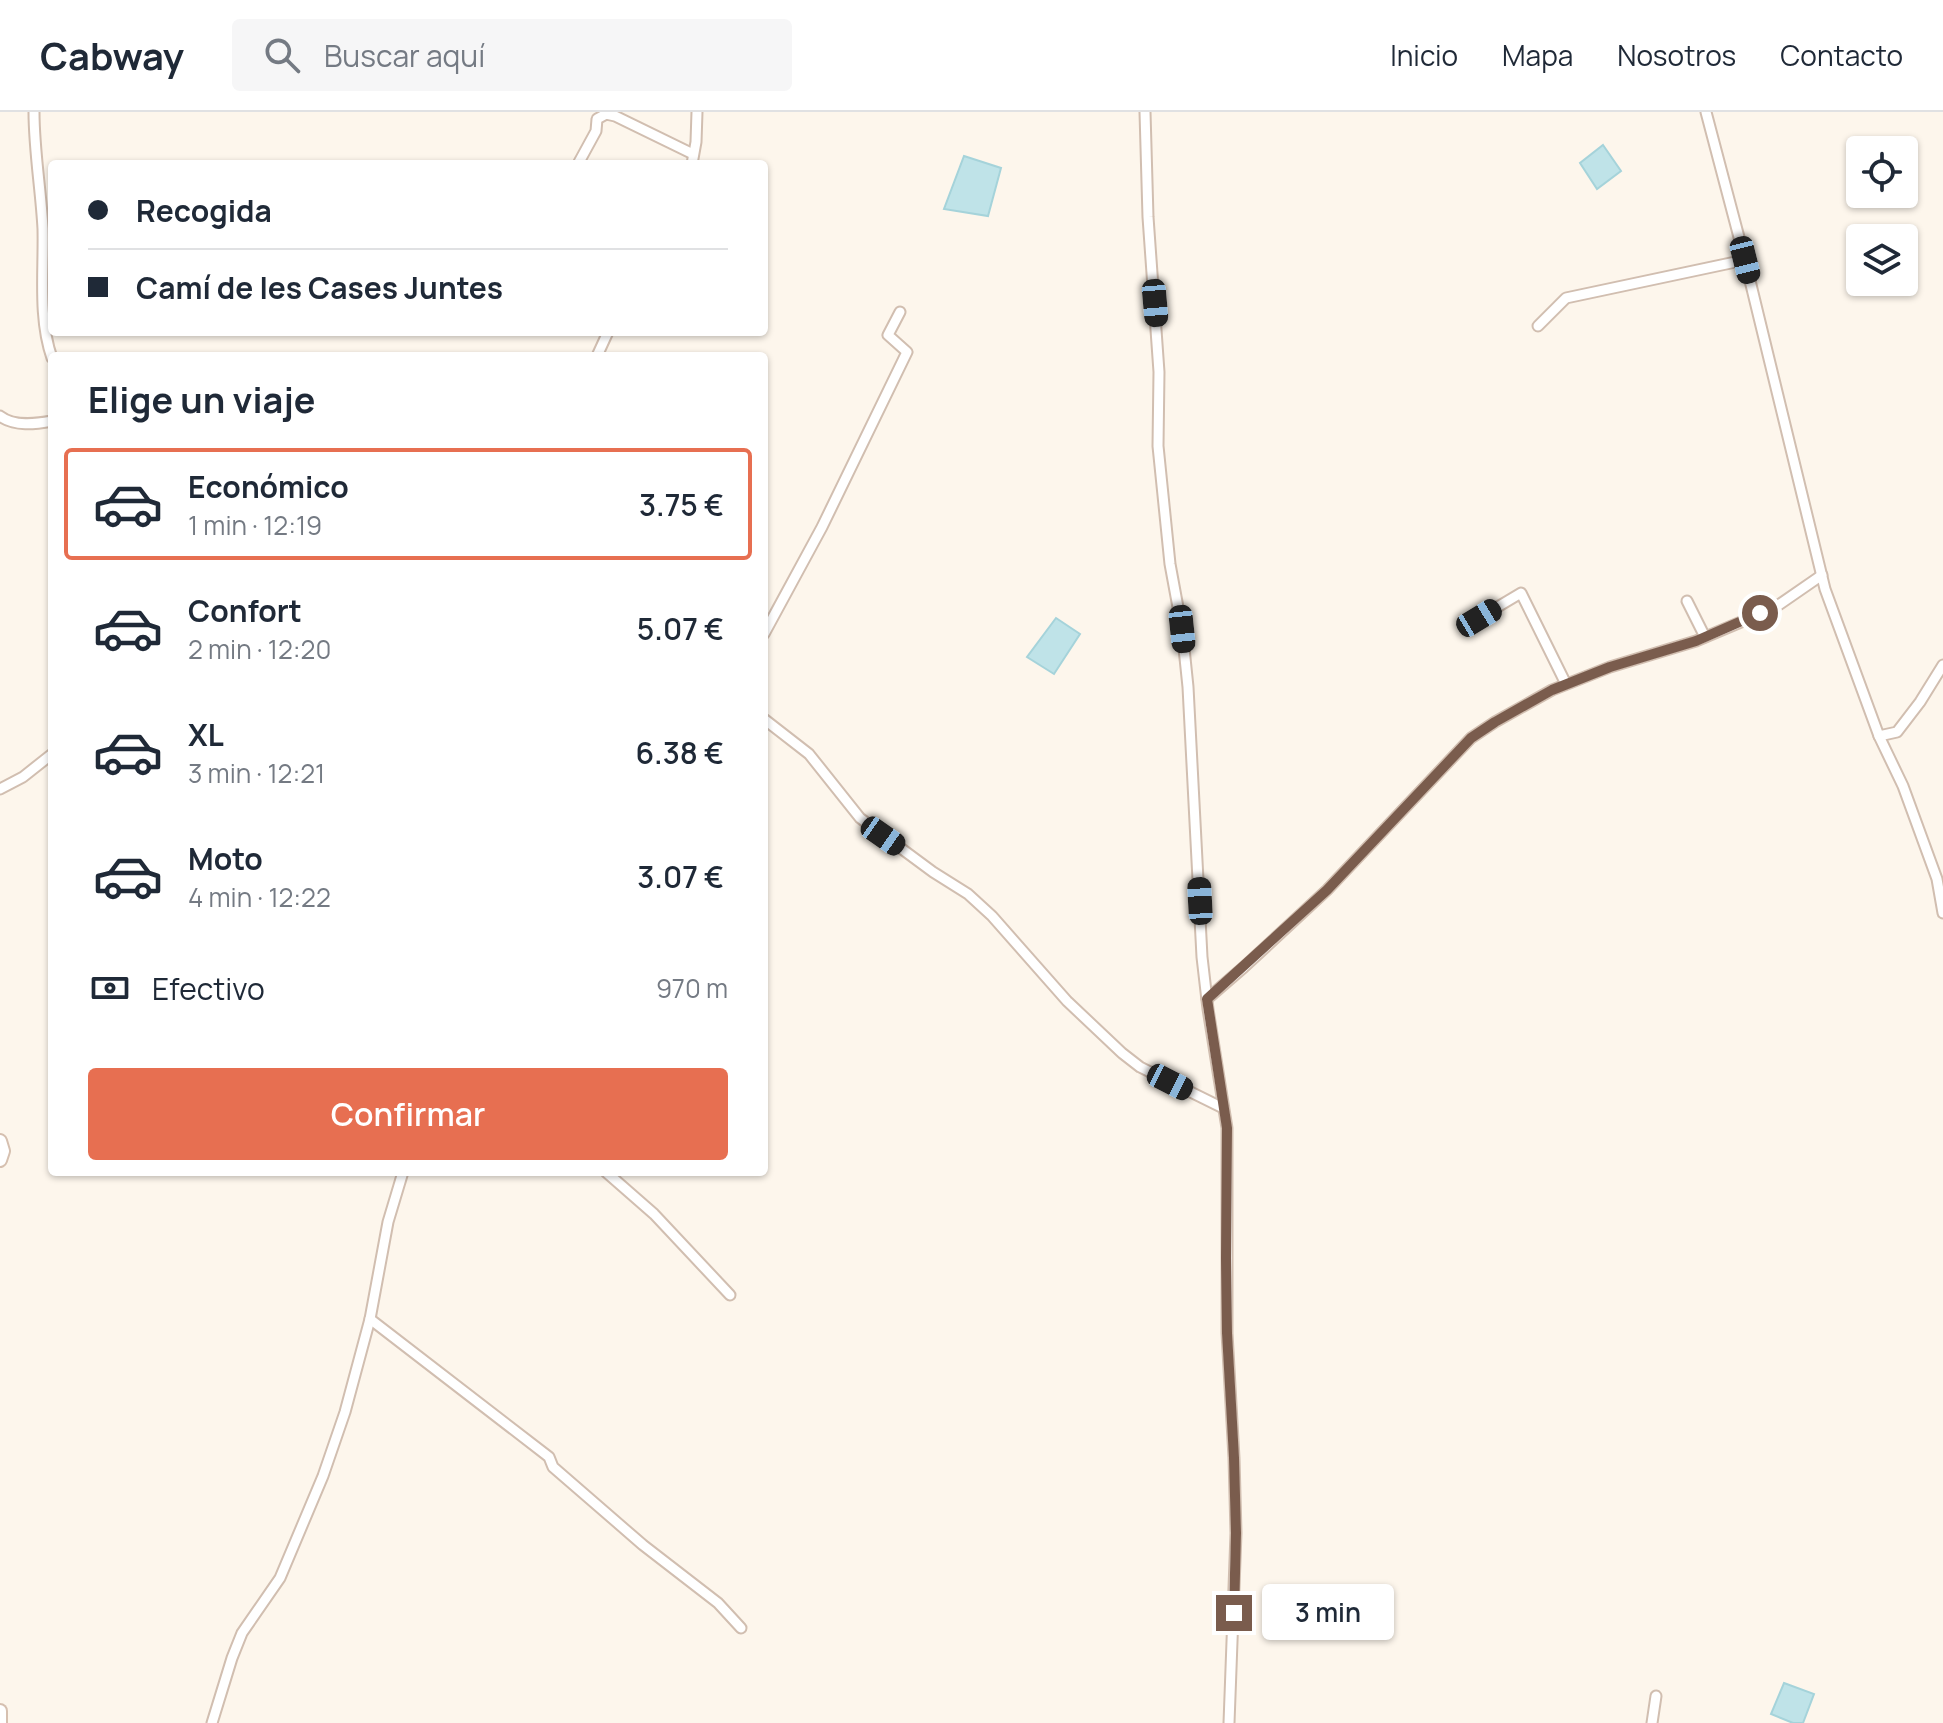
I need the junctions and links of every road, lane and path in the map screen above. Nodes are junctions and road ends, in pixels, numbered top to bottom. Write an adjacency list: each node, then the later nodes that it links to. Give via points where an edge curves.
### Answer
1 (34, 112): 10 (street)
2 (697, 112): 5 (street)
3 (1145, 112): 25 (street, via 1158,446 1188,687)
4 (1706, 112): 7 (street)
5 (692, 159): 6 (street, via 606,114 597,119)
6 (580, 160)
7 (1745, 260): 9 (street, via 1566,298); 13 (street)
8 (900, 312): 16 (street, via 888,335 907,352)
9 (1538, 326)
10 (50, 352)
11 (0, 416): 12 (street, via 18,423)
12 (48, 421)
13 (1822, 575): 17 (street, via 1780,604); 21 (street)
14 (1687, 601): 17 (street)
15 (1479, 618): 19 (street, via 1521,593)
16 (768, 627)
17 (1705, 637): 19 (street)
18 (1943, 665): 21 (street, via 1897,732)
19 (1566, 684): 25 (street, via 1471,738 1327,890)
20 (768, 722): 26 (street, via 809,754 860,818 992,916 1067,1001 1122,1053)
21 (1879, 736): 24 (street, via 1937,879)
22 (48, 757): 23 (street)
23 (0, 789)
24 (1943, 913)
25 (1207, 999): 26 (street)
26 (1223, 1108): 38 (street, via 1236,1533)
27 (0, 1141): 28 (main road)
28 (0, 1160)
29 (402, 1176): 32 (street)
30 (611, 1176): 31 (street)
31 (730, 1295)
32 (370, 1319): 33 (street, via 549,1457 553,1467 718,1603); 37 (street, via 323,1476 280,1578 242,1633)
33 (741, 1628)
34 (1656, 1696): 39 (street)
35 (0, 1711): 36 (main road)
36 (0, 1723)
37 (212, 1723)
38 (1229, 1723)
39 (1652, 1723)

